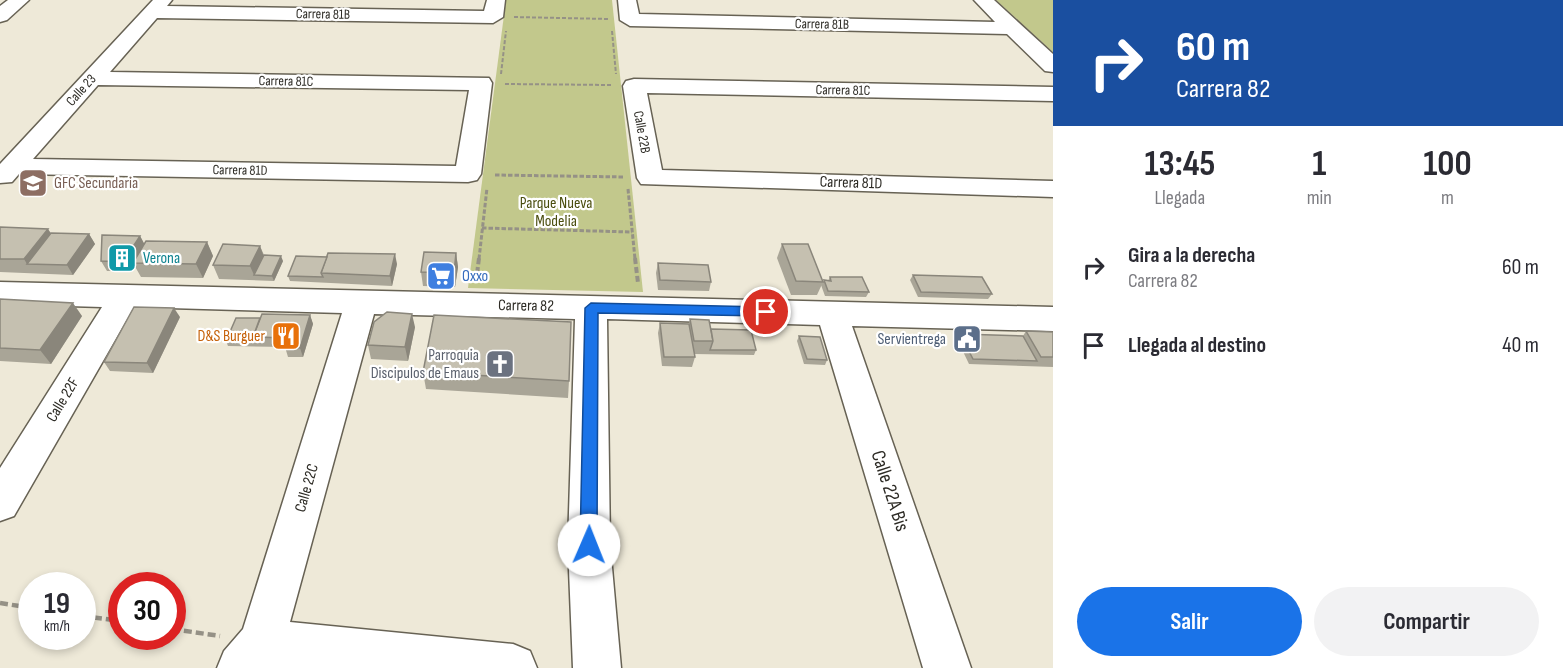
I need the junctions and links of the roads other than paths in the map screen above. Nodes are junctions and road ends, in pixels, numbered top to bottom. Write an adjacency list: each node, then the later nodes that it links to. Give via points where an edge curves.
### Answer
1 (20, 0): 6 (street)
2 (983, 0): 7 (street)
3 (158, 6): 4 (street, Carrera 81B); 9 (street, Calle 23)
4 (495, 8)
5 (629, 10): 7 (street, Carrera 81B)
6 (0, 16)
7 (1013, 28): 8 (street)
8 (1053, 66)
9 (92, 78): 12 (street, Calle 23); 13 (street, Carrera 81C, via 481,84)
10 (634, 86): 11 (street, Carrera 81C); 14 (street, Calle 22B)
11 (1053, 94)
12 (6, 173): 13 (street, Carrera 81D)
13 (468, 174)
14 (650, 178): 15 (street, Carrera 81D)
15 (1053, 189)
16 (0, 293): 17 (street, Carrera 82)
17 (125, 296): 18 (street, Carrera 82); 22 (street, Calle 22F)
18 (361, 302): 19 (street, Carrera 82); 23 (street, Calle 22C)
19 (591, 308): 20 (street, Carrera 82); 25 (street, via 589,545)
20 (832, 313): 21 (street, Carrera 82); 26 (street, Calle 22A Bis)
21 (1053, 319)
22 (0, 503)
23 (251, 655): 24 (street)
24 (513, 668)
25 (597, 668)
26 (947, 668)

